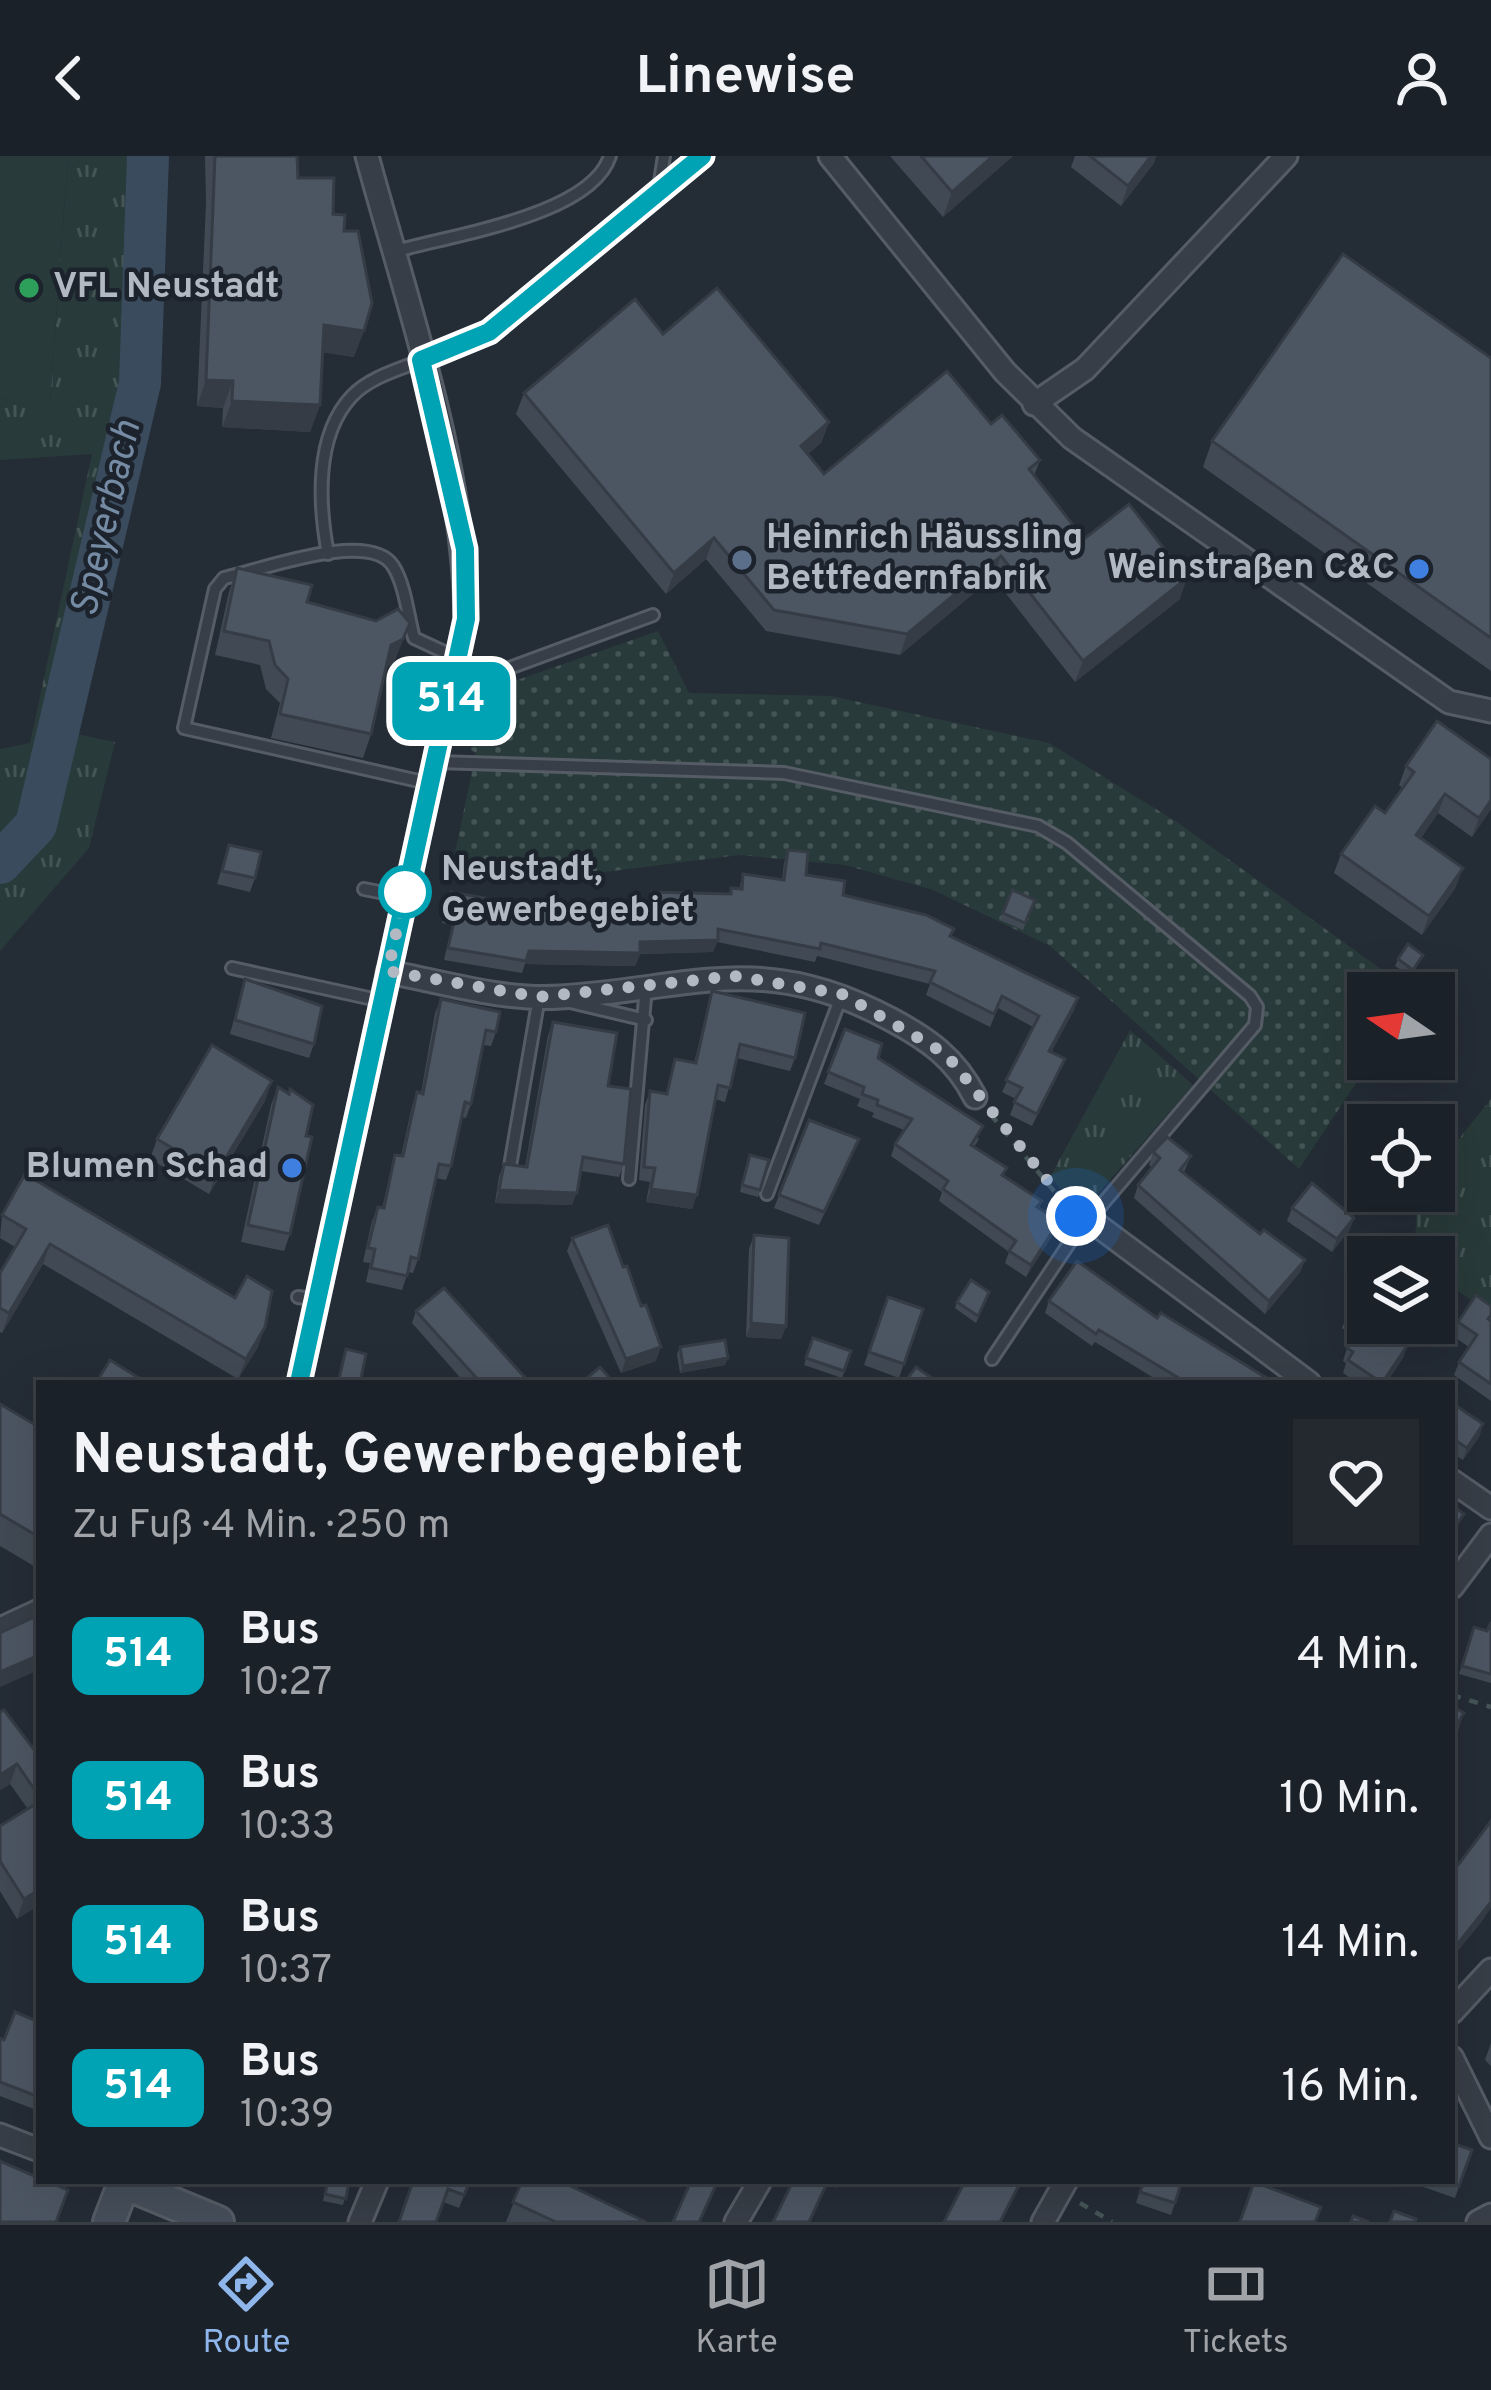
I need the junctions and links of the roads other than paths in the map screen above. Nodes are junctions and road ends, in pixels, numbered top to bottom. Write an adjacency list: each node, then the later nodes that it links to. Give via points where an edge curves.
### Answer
1 (368, 156): 8 (street)
2 (610, 156): 8 (lane, via 605,173 569,202)
3 (664, 156): 7 (lane)
4 (702, 156): 7 (street)
5 (830, 156): 10 (street)
6 (1286, 156): 10 (street, via 1137,331)
7 (658, 192): 9 (street, via 489,332)
8 (393, 252): 9 (street)
9 (421, 360): 11 (lane, via 369,382 336,424 320,490); 13 (street, via 465,549)
10 (1034, 404): 14 (street, via 1449,701)
11 (328, 554): 13 (lane, via 377,550 394,566 414,638); 16 (lane, via 224,578 184,728)
12 (653, 615): 13 (lane, via 485,676)
13 (458, 670): 16 (street)
14 (1491, 710): 15 (street)
15 (1491, 727)
16 (434, 773): 18 (street); 30 (lane, via 784,773 1052,832 1257,1007 1255,1025)
17 (364, 889): 18 (lane)
18 (404, 897): 20 (street)
19 (232, 968): 24 (lane)
20 (388, 971): 23 (street); 24 (street)
21 (646, 984): 22 (street, via 734,976); 23 (street); 25 (lane)
22 (842, 994): 26 (street, via 946,1054); 29 (lane)
23 (550, 997): 25 (lane); 27 (lane)
24 (382, 1000): 32 (street, via 308,1299)
25 (646, 1020): 28 (lane)
26 (976, 1097)
27 (510, 1166)
28 (629, 1180)
29 (767, 1194)
30 (1087, 1221): 31 (lane); 33 (street)
31 (992, 1359)
32 (299, 1380)
33 (1305, 1380)
34 (1455, 1483): 35 (street)
35 (1491, 1508)
36 (1491, 1535): 37 (street)
37 (1455, 1583)
38 (36, 1612): 39 (street)
39 (0, 1629)
40 (1491, 1970): 41 (street)
41 (1455, 2009)
42 (1455, 2064): 44 (street)
43 (0, 2135): 45 (street)
44 (1491, 2137)
45 (36, 2149)
46 (121, 2184): 53 (street)
47 (125, 2184): 51 (street)
48 (376, 2184): 55 (street)
49 (758, 2184): 56 (street)
50 (1063, 2186): 57 (street)
51 (179, 2215): 54 (street)
52 (1491, 2216): 58 (street)
53 (109, 2222)
54 (218, 2222)
55 (360, 2222)
56 (736, 2222)
57 (1043, 2222)
58 (1478, 2222)

